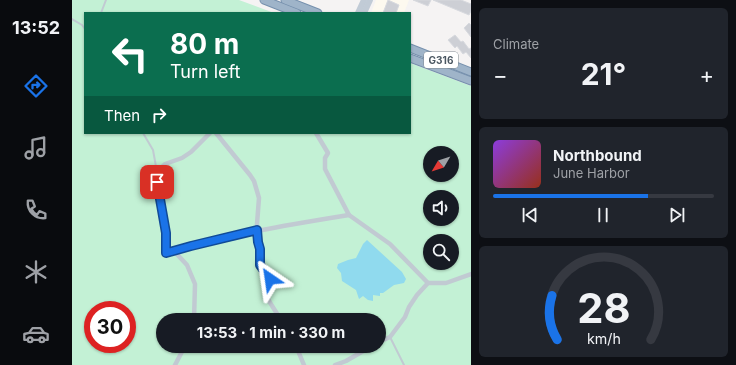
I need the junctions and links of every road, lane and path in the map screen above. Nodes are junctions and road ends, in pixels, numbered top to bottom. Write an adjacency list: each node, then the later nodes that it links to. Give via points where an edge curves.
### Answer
1 (106, 0): 6 (lane)
2 (264, 0): 7 (highway)
3 (285, 0): 8 (highway)
4 (364, 0): 9 (main road)
5 (370, 0): 10 (main road)
6 (101, 12)
7 (294, 12)
8 (315, 12)
9 (358, 12)
10 (364, 12)
11 (72, 19): 12 (lane)
12 (82, 25): 13 (lane)
13 (84, 28)
14 (411, 48): 16 (highway, G316)
15 (411, 58): 17 (highway, G316)
16 (471, 72)
17 (471, 81)
18 (144, 134): 22 (lane, via 153,150)
19 (209, 134): 22 (street, via 191,152 165,164)
20 (217, 134): 24 (street, via 254,181 259,198)
21 (317, 134): 23 (street, via 328,153 325,158 326,169)
22 (157, 172): 26 (lane, via 166,233)
23 (349, 215): 24 (street); 28 (street, via 390,244)
24 (257, 230): 25 (street); 30 (street, via 260,265 270,279 266,292 268,301)
25 (174, 251): 26 (street); 29 (street, via 187,265 195,284)
26 (166, 253)
27 (471, 274): 28 (street, via 446,283)
28 (428, 283): 31 (street)
29 (194, 313)
30 (276, 313)
31 (390, 336): 32 (street); 39 (lane)
32 (386, 338)
33 (182, 353): 36 (street)
34 (299, 353): 37 (street)
35 (360, 353): 38 (street)
36 (176, 365)
37 (304, 365)
38 (335, 365)
39 (404, 365)

